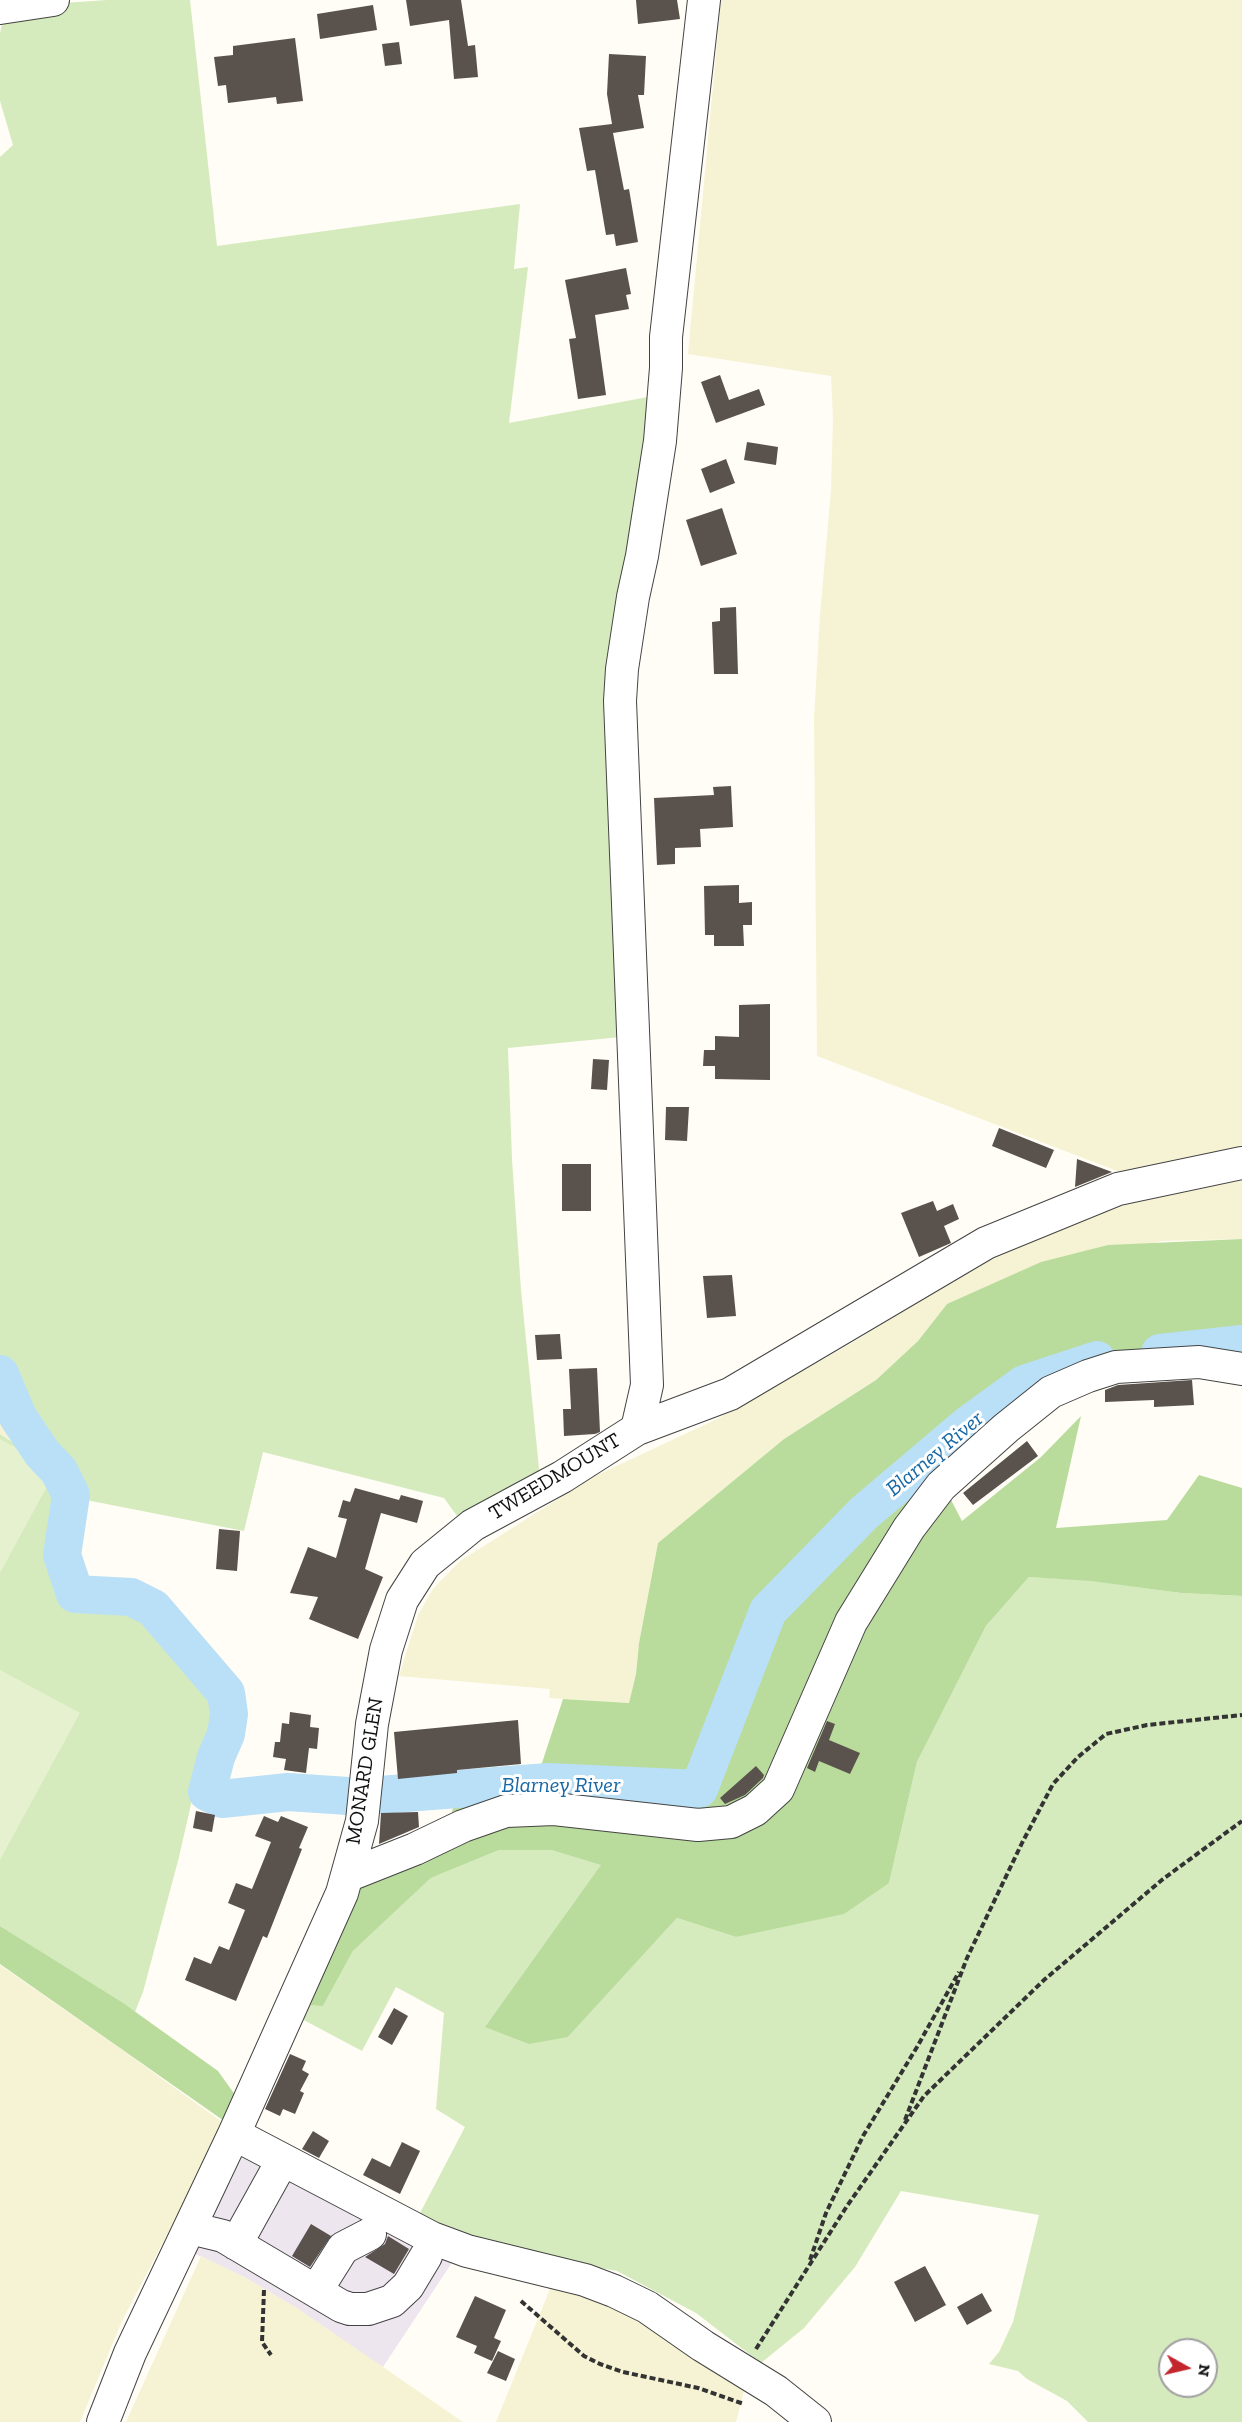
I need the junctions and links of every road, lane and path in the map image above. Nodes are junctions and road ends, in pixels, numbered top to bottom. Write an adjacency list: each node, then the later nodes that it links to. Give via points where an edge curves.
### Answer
1 (54, 0): 3 (street)
2 (704, 0): 6 (street, via 666,338 660,441 620,701 647,1385)
3 (0, 8)
4 (1242, 1163): 6 (street, TWEEDMOUNT, via 1118,1189 986,1243 730,1394)
5 (1242, 1369): 10 (street, via 1199,1362 1116,1367 1088,1376 1051,1392 941,1486 909,1528 851,1622 778,1789 755,1810 731,1822 698,1825 554,1809 506,1811)
6 (637, 1429): 7 (street, TWEEDMOUNT, via 562,1478)
7 (473, 1526): 10 (street, MONARD GLEN, via 425,1564 397,1610 380,1675 362,1821)
8 (1242, 1715): 11 (path, via 1147,1725 1106,1734 1078,1757 1053,1784)
9 (1242, 1821): 12 (path, via 1163,1879 1044,1980 924,2096)
10 (347, 1876): 13 (street, MONARD GLEN)
11 (967, 1958): 12 (path); 20 (path, via 863,2136 826,2213)
12 (903, 2126): 20 (path)
13 (234, 2134): 15 (street, MONARD GLEN); 24 (street, via 432,2238 614,2290 647,2307)
14 (276, 2172): 17 (street)
15 (190, 2228): 17 (street, via 223,2236); 26 (street, MONARD GLEN, via 130,2353)
16 (370, 2234): 21 (street, via 343,2248)
17 (237, 2244): 19 (street)
18 (426, 2256): 21 (street, via 408,2286 379,2307 351,2309)
19 (266, 2262): 21 (street); 23 (path, via 262,2342)
20 (808, 2267): 24 (path)
21 (316, 2291)
22 (521, 2301): 25 (path, via 584,2356 600,2364 698,2388)
23 (270, 2355)
24 (743, 2371): 27 (street)
25 (750, 2406)
26 (103, 2422)
27 (815, 2422)

